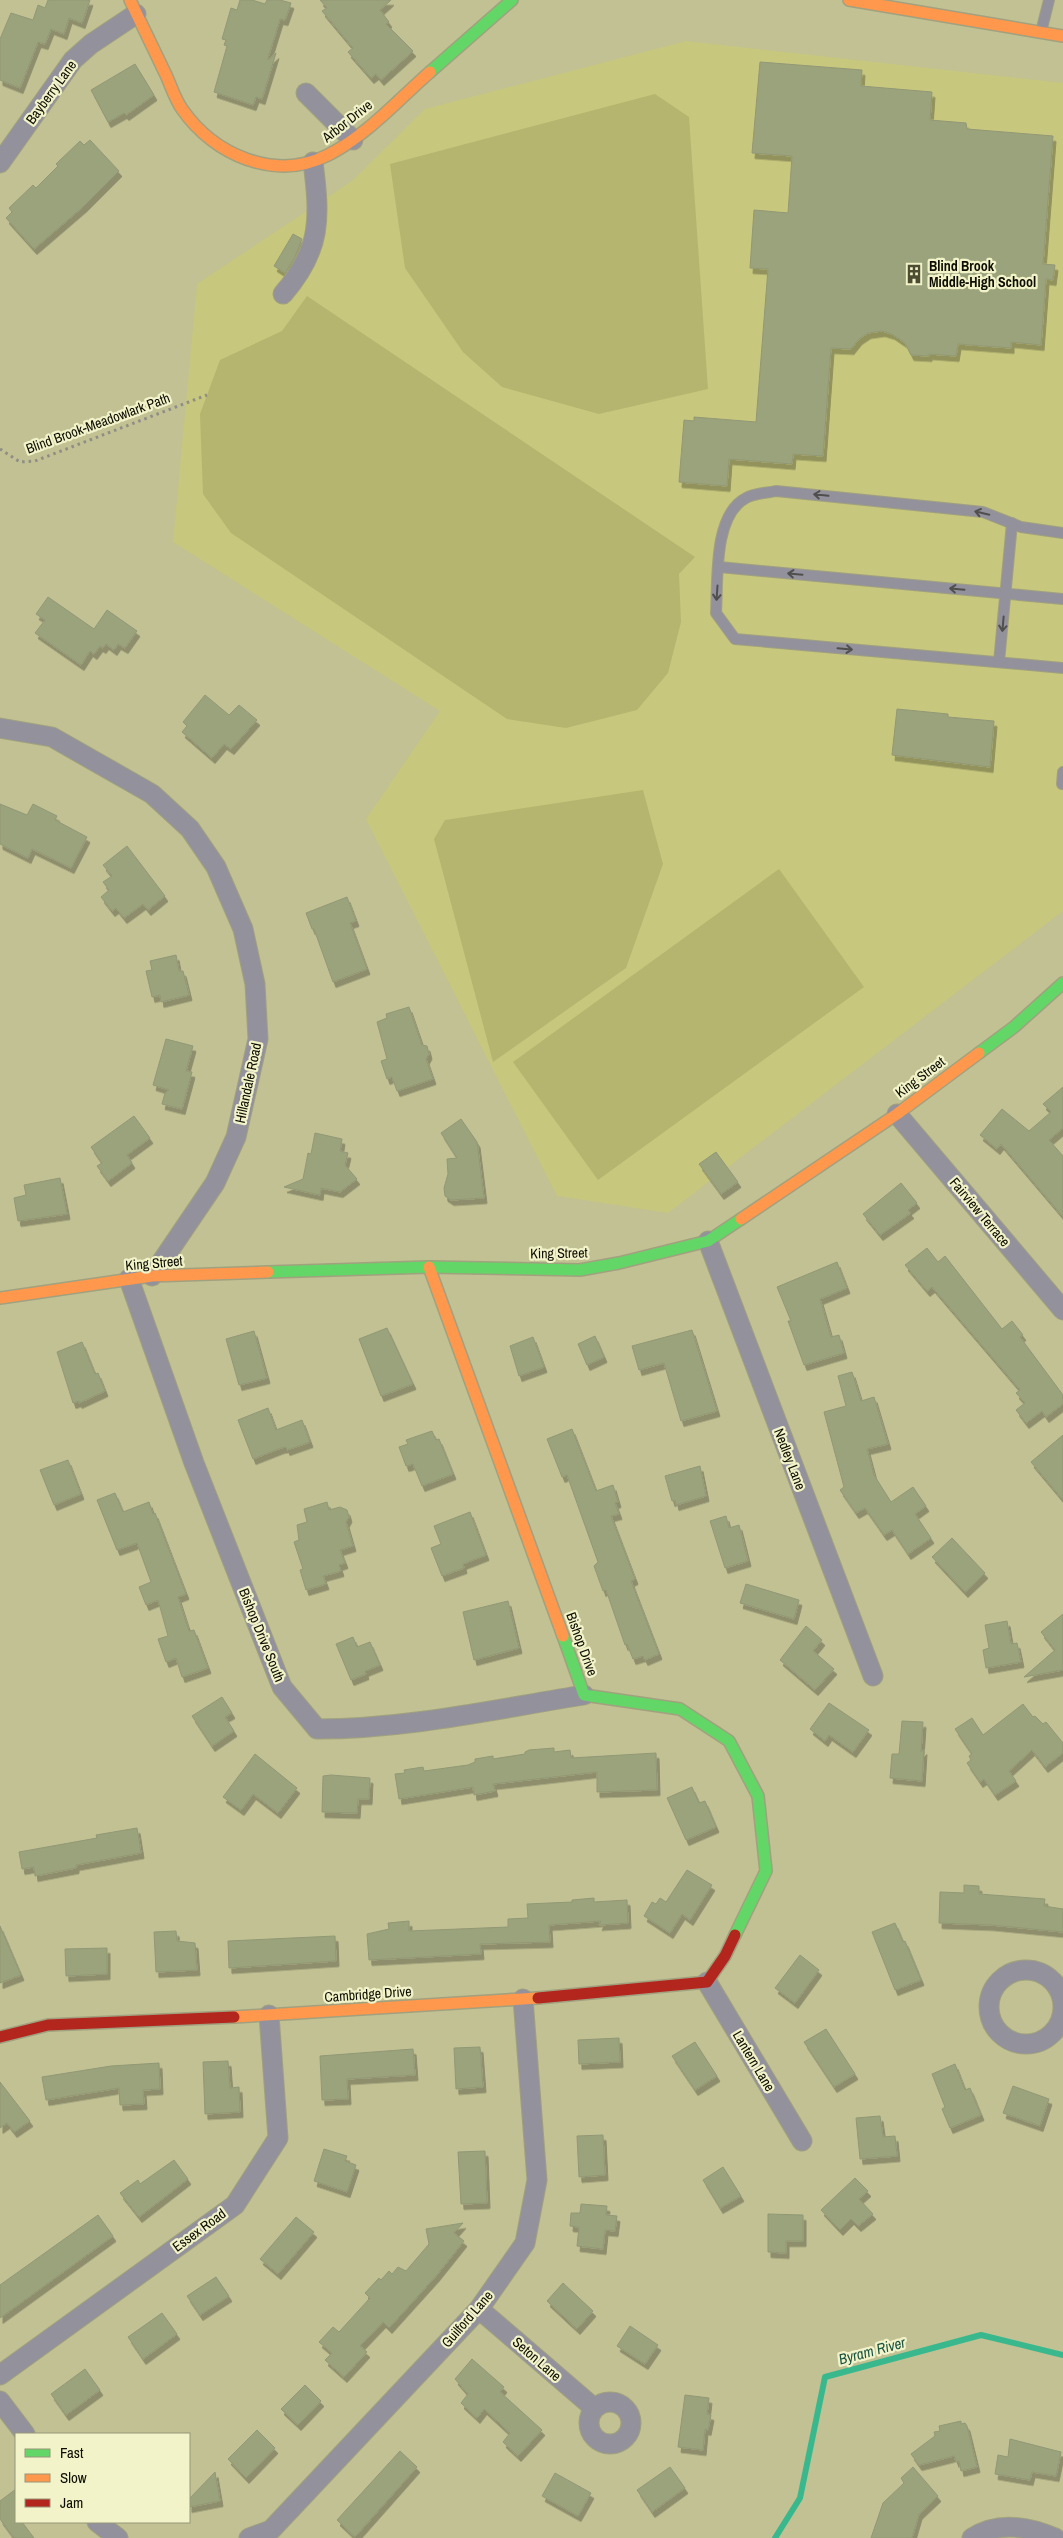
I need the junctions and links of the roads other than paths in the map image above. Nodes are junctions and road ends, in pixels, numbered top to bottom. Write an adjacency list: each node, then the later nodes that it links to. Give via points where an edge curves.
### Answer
1 (512, 0): 8 (street, Arbor Drive)
2 (849, 0): 5 (street)
3 (1049, 0): 5 (lane)
4 (133, 7): 9 (street, Arbor Drive, via 182,109 208,138 230,153 256,164 279,166); 10 (street, Bayberry Lane, via 73,60)
5 (1041, 32): 6 (street)
6 (1063, 36)
7 (306, 93): 8 (street)
8 (353, 140): 9 (street, Arbor Drive)
9 (313, 162): 11 (street, via 317,221 310,255)
10 (0, 163)
11 (284, 294)
12 (1012, 523): 13 (lane); 14 (lane, one-way to 14, via 983,512 776,491 745,498 729,514 721,537); 15 (lane)
13 (1063, 532)
14 (719, 567): 15 (lane, one-way to 14); 17 (lane, one-way to 17, via 716,612 736,639)
15 (1006, 593): 16 (lane); 17 (lane, one-way to 17)
16 (1063, 599)
17 (999, 662): 18 (lane)
18 (1063, 668)
19 (0, 728): 26 (street, Hillandale Road, via 52,737 152,794 190,828 216,867 243,929 255,984 258,1039 236,1138 215,1183)
20 (1063, 772): 21 (lane)
21 (1062, 784)
22 (1063, 983): 23 (street, King Street, via 1014,1027)
23 (896, 1114): 24 (street, King Street); 29 (street, Fairview Terrace)
24 (708, 1241): 25 (street, King Street, via 580,1270); 30 (street, Nedley Lane)
25 (429, 1267): 26 (street, King Street); 31 (street, Bishop Drive)
26 (152, 1276): 27 (street, King Street)
27 (129, 1279): 28 (street, King Street); 31 (street, Bishop Drive South, via 194,1463 282,1687 316,1728 362,1729 407,1724)
28 (0, 1298)
29 (1063, 1310)
30 (873, 1676)
31 (584, 1695): 32 (street, Bishop Drive, via 680,1709 729,1741 758,1796 766,1872 725,1956)
32 (707, 1982): 33 (street, Cambridge Drive); 36 (street, Lantern Lane)
33 (523, 1999): 34 (street, Cambridge Drive); 37 (street, Guilford Lane, via 537,2180 525,2243)
34 (268, 2015): 35 (street, Cambridge Drive, via 48,2025); 38 (street, Essex Road, via 278,2138 234,2205)
35 (0, 2037)
36 (802, 2141)
37 (479, 2309): 40 (street, Seton Lane); 43 (street, Guilford Lane)
38 (0, 2374)
39 (0, 2401): 41 (street)
40 (594, 2408)
41 (24, 2433)
42 (98, 2523): 44 (street)
43 (275, 2534): 45 (street, Guilford Lane)
44 (118, 2538)
45 (249, 2538)
46 (972, 2538): 47 (street, via 990,2528 1008,2526 1036,2530)
47 (1055, 2538)

